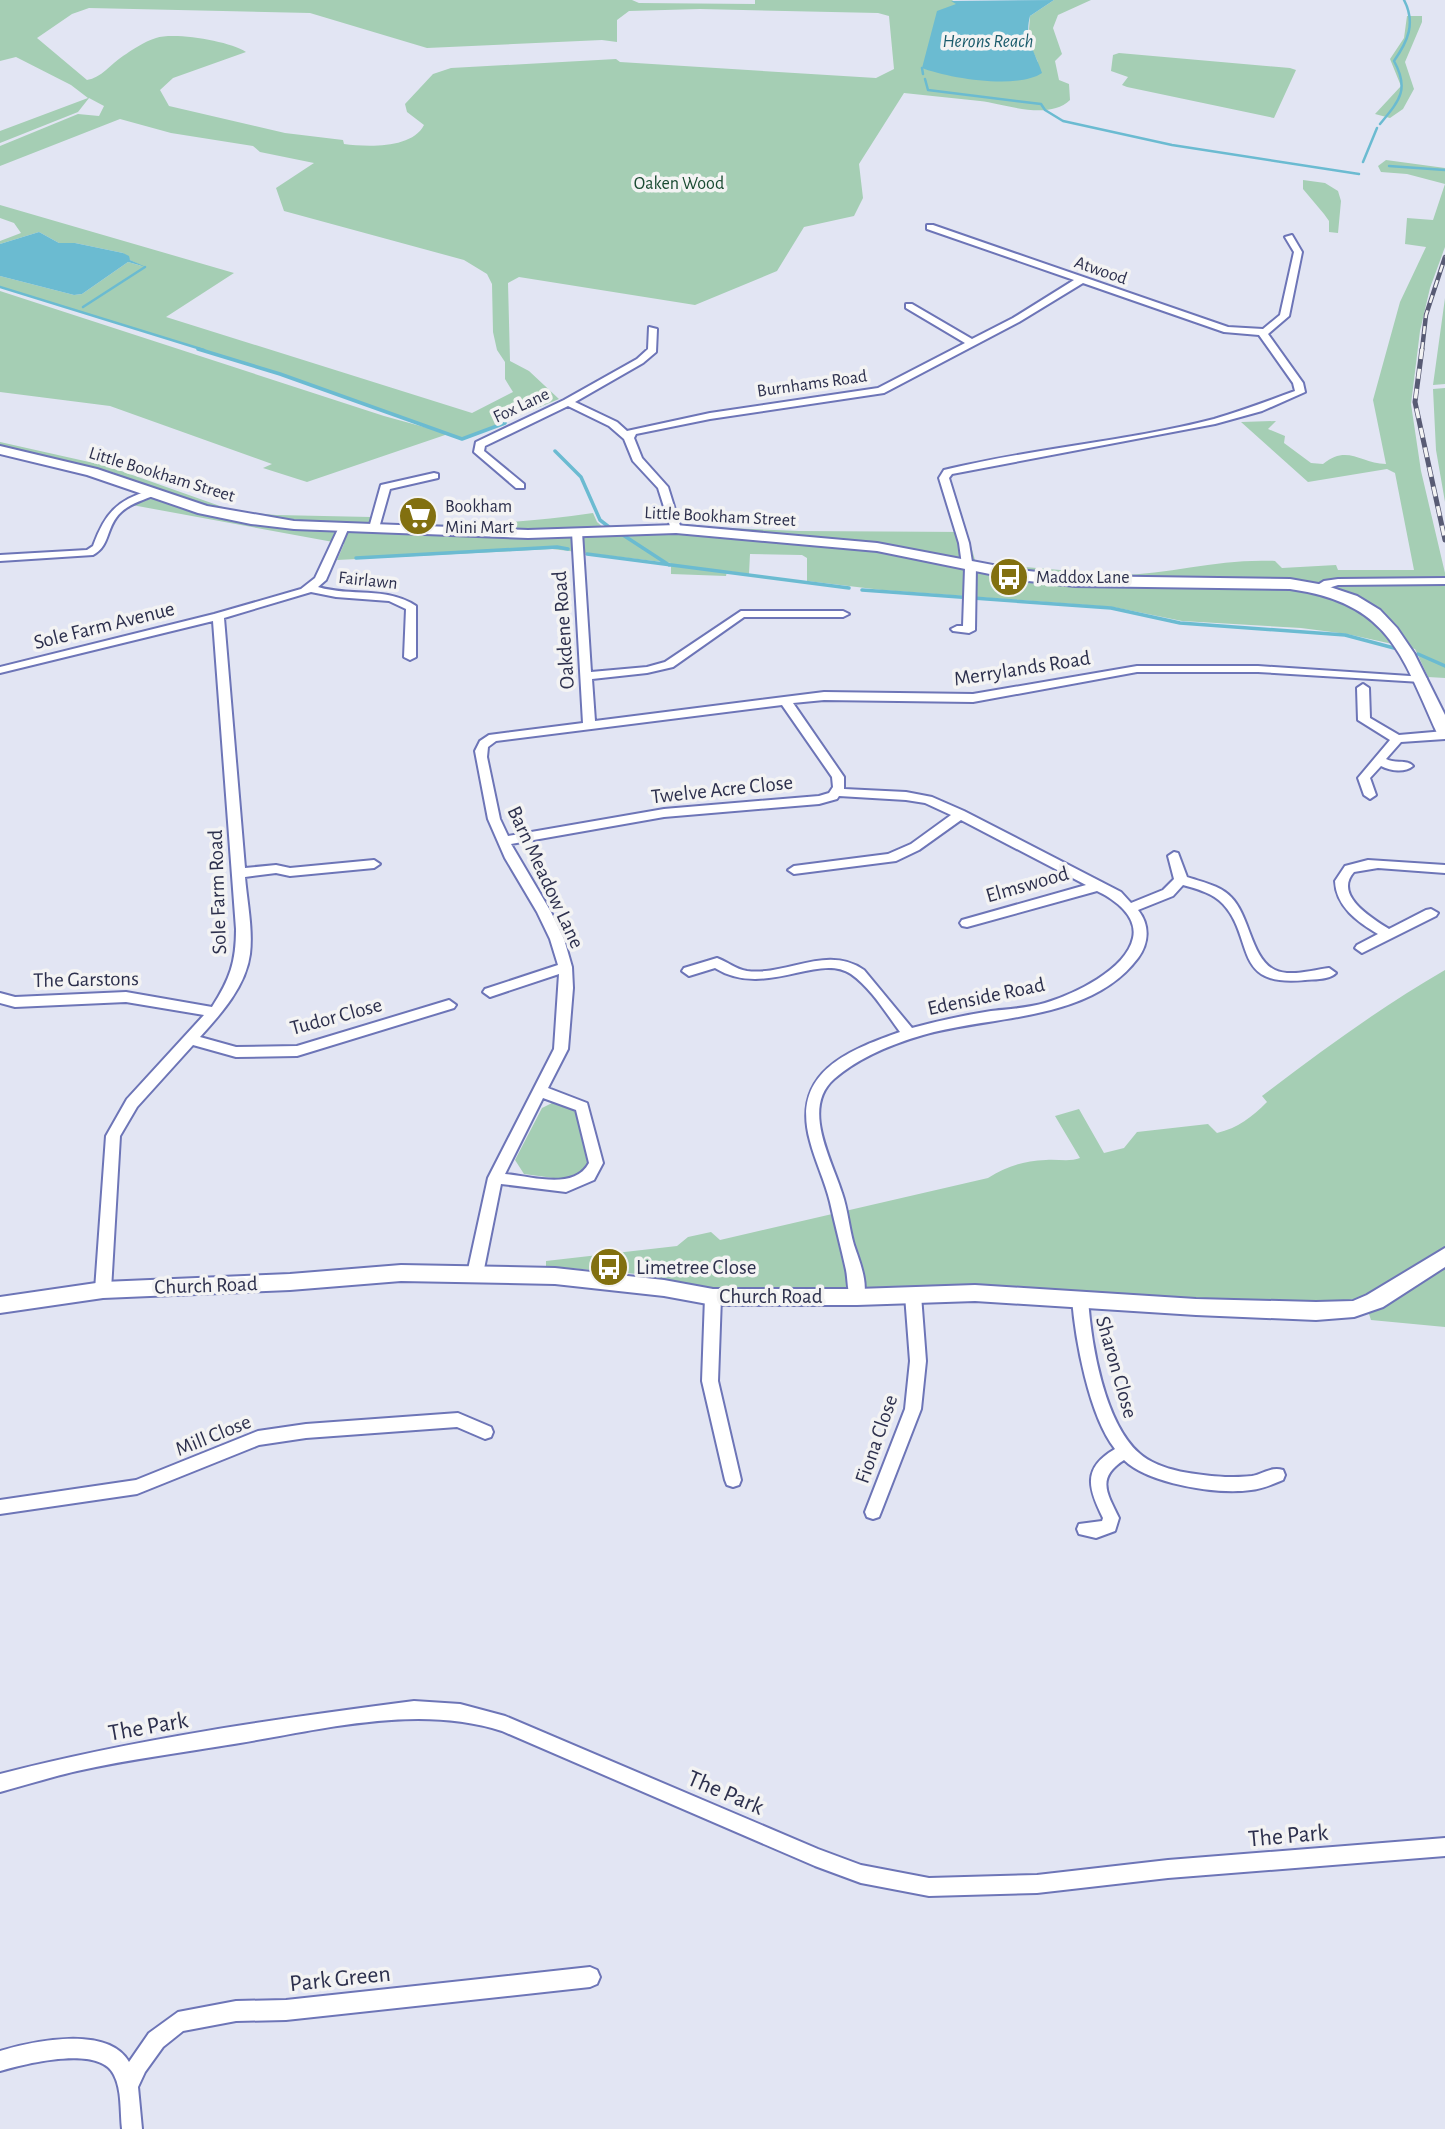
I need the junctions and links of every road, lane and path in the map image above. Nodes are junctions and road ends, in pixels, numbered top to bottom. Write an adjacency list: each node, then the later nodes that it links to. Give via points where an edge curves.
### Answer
1 (930, 227): 3 (street, Atwood)
2 (1289, 237): 6 (street, via 1298,252 1284,314)
3 (1081, 279): 6 (street, Atwood, via 1227,330); 7 (street, Burnhams Road)
4 (909, 306): 7 (street)
5 (652, 329): 8 (street, via 653,349 640,361)
6 (1263, 332): 19 (street, via 1300,392 1218,422 948,472 944,478)
7 (971, 343): 9 (street, Burnhams Road, via 881,391 656,425 635,431)
8 (568, 402): 9 (street, Fox Lane, via 613,424); 12 (street, Fox Lane, via 480,444 479,452)
9 (629, 438): 16 (street, via 637,458 663,487)
10 (0, 450): 13 (street, Little Bookham Street, via 92,472)
11 (434, 476): 15 (street, via 385,487)
12 (520, 486)
13 (151, 493): 14 (street, Little Bookham Street, via 251,520); 18 (street, via 113,511 98,548 89,553)
14 (344, 527): 15 (street, Little Bookham Street); 21 (street, via 325,572)
15 (374, 528): 17 (street, Little Bookham Street)
16 (676, 529): 17 (street, Little Bookham Street); 19 (street, Little Bookham Street, via 877,547)
17 (577, 532): 28 (street, Oakdene Road)
18 (0, 558)
19 (969, 565): 22 (street, Little Bookham Street, via 1075,581); 25 (street, via 969,630)
20 (1439, 581): 22 (street, via 1338,582)
21 (310, 588): 24 (street); 26 (street, Fairlawn, via 406,602 412,608)
22 (1319, 588): 29 (street, Little Bookham Street, via 1362,604 1390,628 1407,649)
23 (843, 614): 28 (street, via 741,614 669,665)
24 (218, 616): 27 (street, Sole Farm Avenue); 45 (street, Sole Farm Road)
25 (957, 629)
26 (410, 657)
27 (0, 670)
28 (585, 676): 32 (street, Oakdene Road)
29 (1421, 679): 31 (street, Merrylands Road, via 1157,668 973,698 844,696); 33 (street)
30 (1363, 688): 34 (street, via 1364,720)
31 (786, 701): 32 (street, Merrylands Road); 37 (street, via 838,777)
32 (589, 725): 40 (street, Barn Meadow Lane, via 484,742 480,750 488,798)
33 (1445, 734): 34 (street)
34 (1397, 739): 35 (street)
35 (1380, 761): 36 (street); 38 (street, via 1364,778)
36 (1407, 765)
37 (837, 792): 39 (street, via 914,797); 40 (street, Twelve Acre Close, via 826,799 664,813)
38 (1370, 795)
39 (960, 814): 44 (street, via 915,847 891,858); 47 (street)
40 (503, 841): 53 (street, Barn Meadow Lane, via 544,912)
41 (1174, 856): 46 (street)
42 (374, 864): 45 (street)
43 (1445, 869): 51 (street, via 1368,864 1344,873 1341,890 1354,911)
44 (794, 870)
45 (239, 873): 59 (street, Sole Farm Road, via 243,955 233,985)
46 (1181, 880): 48 (street, via 1168,893); 55 (street, via 1226,899 1237,913 1260,967 1278,976)
47 (1098, 886): 48 (street); 50 (street, Elmswood)
48 (1130, 908): 60 (street, Edenside Road, via 1139,928 1140,947 1112,976 1048,1007)
49 (1431, 912): 51 (street)
50 (967, 923)
51 (1387, 934): 52 (street)
52 (1362, 948)
53 (565, 968): 56 (street); 62 (street, Barn Meadow Lane, via 561,1049)
54 (689, 971): 60 (street, via 717,963 747,975 848,967 863,978)
55 (1329, 973)
56 (490, 992)
57 (0, 998): 59 (street, The Garstons, via 15,1002 126,997)
58 (449, 1005): 61 (street, Tudor Close, via 298,1051 236,1052)
59 (215, 1012): 61 (street, Sole Farm Road)
60 (909, 1034): 69 (street, Edenside Road, via 835,1069 819,1085 813,1100 815,1132 836,1196)
61 (191, 1040): 66 (street, Sole Farm Road, via 132,1103 113,1136)
62 (541, 1091): 63 (street, Barn Meadow Lane); 63 (street, via 582,1107 596,1163 589,1176 566,1186)
63 (495, 1178): 65 (street, Barn Meadow Lane)
64 (1445, 1256): 70 (street, Church Road, via 1375,1301 1354,1309 1259,1310)
65 (475, 1274): 66 (street, Church Road, via 401,1273); 68 (street, Church Road, via 555,1276)
66 (103, 1290): 71 (street, Church Road)
67 (914, 1295): 69 (street, Church Road); 70 (street, Church Road); 77 (street, Fiona Close, via 918,1361 913,1409)
68 (713, 1297): 69 (street, Church Road); 75 (street, via 710,1381)
69 (858, 1297)
70 (1080, 1298): 73 (street, Sharon Close, via 1101,1397 1116,1437)
71 (0, 1305)
72 (485, 1432): 76 (street, Mill Close, via 458,1420 306,1430 258,1438 137,1487)
73 (1127, 1450): 74 (street, Sharon Close, via 1136,1461 1219,1485 1252,1483); 78 (street, via 1106,1461 1097,1480 1111,1518 1109,1526)
74 (1277, 1475)
75 (733, 1480)
76 (0, 1507)
77 (873, 1512)
78 (1085, 1529)
79 (0, 1783): 80 (street, The Park, via 79,1762 435,1709 505,1724 861,1874 929,1887 1037,1884)
80 (1445, 1847)
81 (590, 1977): 83 (street, Park Green, via 203,2015 178,2022 156,2040)
82 (0, 2061): 83 (street, via 81,2048 115,2059)
83 (128, 2087): 84 (street)
84 (132, 2129)

